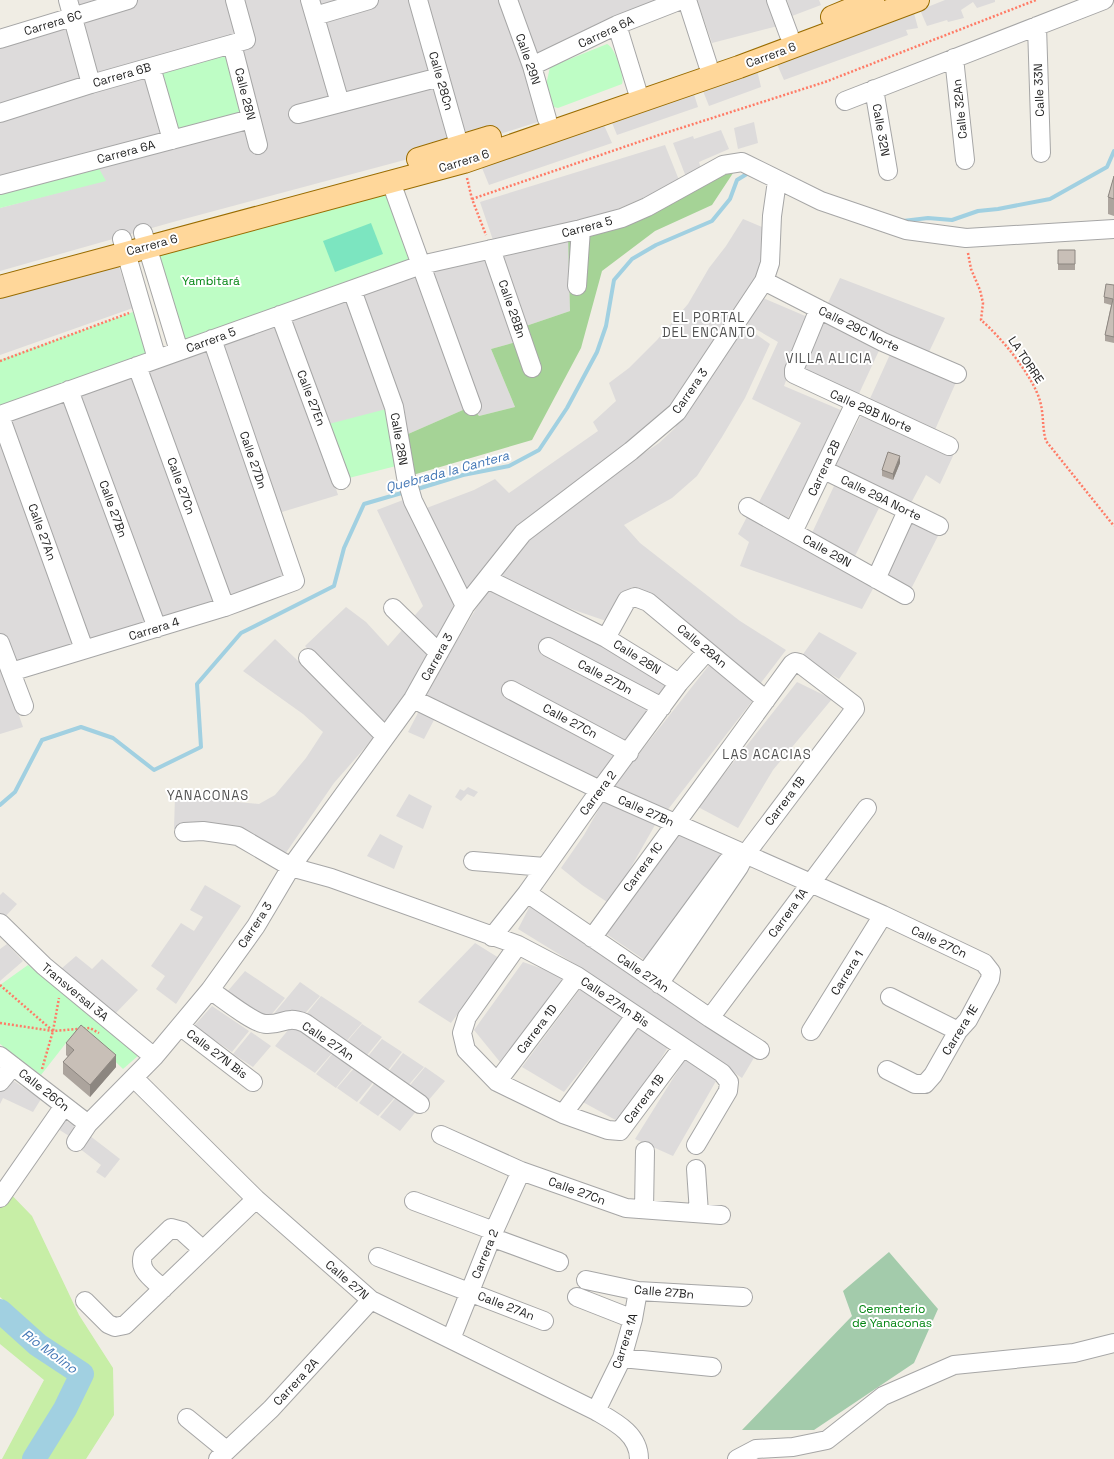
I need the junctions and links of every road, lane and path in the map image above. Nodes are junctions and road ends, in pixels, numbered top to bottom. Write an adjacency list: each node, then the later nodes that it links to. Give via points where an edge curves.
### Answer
1 (128, 0): 13 (street, Carrera 6C)
2 (236, 0): 19 (street, Calle 28N)
3 (369, 0): 14 (street)
4 (418, 0): 24 (street, Calle 28Cn)
5 (508, 0): 22 (street, Calle 29N)
6 (681, 0): 15 (street, Carrera 6A)
7 (687, 0): 21 (street)
8 (776, 0): 17 (street)
9 (873, 0): 17 (main road, Carrera 6)
10 (918, 0): 37 (main road, Carrera 6, via 739,67)
11 (1036, 0): 43 (path, via 825,82 659,135)
12 (1104, 0): 16 (street)
13 (70, 8): 18 (street, Carrera 6C); 25 (street)
14 (312, 8): 29 (street)
15 (617, 25): 22 (street, Carrera 6A); 27 (street)
16 (1037, 26): 20 (street); 36 (street, Calle 33N)
17 (788, 35): 21 (main road, Carrera 6)
18 (0, 39)
19 (239, 42): 23 (street, Carrera 6B); 32 (street, Calle 28N)
20 (954, 58): 26 (street); 38 (street, Calle 32An)
21 (708, 65): 27 (main road, Carrera 6)
22 (532, 66): 33 (street, Calle 29N)
23 (151, 67): 25 (street, Carrera 6B); 34 (street)
24 (440, 77): 29 (street); 37 (street, Calle 28Cn)
25 (91, 84): 30 (street, Carrera 6B)
26 (874, 89): 28 (street); 39 (street, Calle 32N)
27 (637, 90): 33 (main road, Carrera 6)
28 (845, 101)
29 (340, 103): 31 (street)
30 (0, 113)
31 (298, 114)
32 (252, 119): 34 (street, Carrera 6A); 35 (street, Calle 28N)
33 (547, 119): 37 (main road, Carrera 6)
34 (172, 140): 42 (street, Carrera 6A)
35 (258, 145)
36 (1041, 154)
37 (462, 155): 41 (main road, Carrera 6); 43 (path); 47 (main road, Carrera 6)
38 (965, 160)
39 (888, 171)
40 (775, 179): 45 (street, Carrera 5, via 742,162 723,165 647,207 622,218); 46 (street, via 820,201 906,230); 52 (street, Carrera 3, via 770,263)
41 (391, 182): 47 (main road, Carrera 6); 50 (street)
42 (0, 185)
43 (472, 200): 49 (path)
44 (1114, 229): 46 (street)
45 (581, 230): 49 (street, Carrera 5); 53 (street)
46 (966, 238): 76 (path, LA TORRE, via 971,269 983,303 981,320 1004,342 1032,382 1041,406 1046,441)
47 (145, 240): 48 (main road, Carrera 6); 60 (street)
48 (124, 246): 51 (main road, Carrera 6); 54 (main road, Carrera 6); 61 (street)
49 (491, 249): 50 (street, Carrera 5); 64 (street, Calle 28Bn)
50 (421, 265): 55 (street, Carrera 5); 68 (street)
51 (0, 272)
52 (764, 281): 56 (street, Calle 29C Norte); 78 (street, Carrera 3, via 677,412 631,451 523,532)
53 (577, 286)
54 (0, 287)
55 (352, 290): 58 (street, Carrera 5); 82 (street, Calle 28N, via 394,406 406,477 413,501)
56 (818, 309): 65 (street, Calle 29C Norte, via 883,342); 67 (street, Calle 29B Norte, via 794,374)
57 (133, 312): 62 (path)
58 (280, 315): 59 (street, Carrera 5); 72 (street, Calle 27En)
59 (212, 339): 60 (street, Carrera 5); 80 (street, Calle 27Dn)
60 (179, 351): 61 (street, Carrera 5)
61 (157, 359): 63 (street, Carrera 5)
62 (0, 361)
63 (137, 366): 66 (street, Carrera 5); 83 (street, Calle 27Cn)
64 (532, 368)
65 (957, 374)
66 (69, 390): 69 (street, Carrera 5); 85 (street, Calle 27Bn)
67 (855, 404): 70 (street, Calle 29B Norte); 71 (street, Carrera 2B)
68 (472, 406)
69 (0, 415): 89 (street, Calle 27An)
70 (949, 446)
71 (824, 470): 74 (street, Calle 29A Norte); 77 (street, Carrera 2B)
72 (341, 480)
73 (748, 507): 77 (street, Calle 29N)
74 (907, 511): 75 (street, Calle 29A Norte); 79 (street)
75 (939, 526)
76 (1114, 526)
77 (793, 532): 79 (street, Calle 29N)
78 (487, 579): 82 (street, Carrera 3); 86 (street, Calle 28N)
79 (876, 579): 81 (street, Calle 29N)
80 (295, 581): 83 (street, Carrera 4)
81 (905, 596)
82 (465, 606): 91 (street, Carrera 3)
83 (225, 607): 85 (street, Carrera 4)
84 (393, 608): 91 (street)
85 (157, 628): 89 (street, Carrera 4)
86 (606, 638): 90 (street, Calle 28An, via 627,600 635,598 648,602); 94 (street, Calle 28N)
87 (0, 642): 93 (street)
88 (548, 647): 99 (street, Calle 27Dn)
89 (84, 649): 93 (street, Carrera 4)
90 (707, 651): 94 (street, Carrera 2); 97 (street, Calle 28An)
91 (439, 653): 96 (street, Carrera 3)
92 (308, 658): 101 (street)
93 (11, 672): 98 (street)
94 (679, 683): 99 (street, Carrera 2)
95 (511, 690): 102 (street, Calle 27Cn)
96 (413, 699): 101 (street, Carrera 3); 103 (street, Calle 27Bn)
97 (766, 700): 100 (street, Carrera 1C, via 795,662 848,700); 105 (street, Carrera 1C)
98 (24, 706)
99 (662, 707): 102 (street, Carrera 2)
100 (855, 709): 107 (street, Carrera 1B)
101 (385, 736): 109 (street, Carrera 3)
102 (629, 753): 103 (street, Carrera 2)
103 (600, 790): 105 (street, Calle 27Bn); 110 (street, Carrera 2)
104 (867, 808): 111 (street, Carrera 1A)
105 (675, 824): 107 (street, Calle 27Bn); 116 (street, Carrera 1C)
106 (184, 832): 109 (street, via 203,831 238,836)
107 (745, 855): 111 (street, Calle 27Bn); 120 (street, via 726,862)
108 (473, 861): 110 (street)
109 (291, 867): 115 (street, via 331,878); 123 (street, Carrera 3, via 256,926)
110 (545, 867): 112 (street, Carrera 2)
111 (810, 883): 113 (street, Calle 27Bn); 126 (street, Carrera 1A)
112 (527, 893): 115 (street, Carrera 2); 116 (street, Calle 27An)
113 (883, 915): 118 (street, Calle 27Cn, via 984,963); 130 (street, Carrera 1)
114 (0, 923): 121 (street, Transversal 3A)
115 (492, 937): 117 (street, Calle 27An Bis)
116 (592, 938): 120 (street, Calle 27An)
117 (518, 945): 119 (street, Calle 27An Bis); 141 (street, via 467,1017 462,1033 466,1050)
118 (991, 972): 131 (street, Carrera 1E, via 990,979 968,1020)
119 (577, 976): 125 (street, Calle 27An Bis); 141 (street, Carrera 1D)
120 (652, 979): 126 (street, Calle 27An)
121 (61, 981): 129 (path); 135 (street, Transversal 3A)
122 (0, 985): 129 (path)
123 (210, 990): 128 (street, Carrera 3); 143 (street, Calle 27An, via 264,1024 287,1019 296,1019 306,1024)
124 (890, 997): 131 (street)
125 (635, 1016): 133 (street, Calle 27An Bis); 145 (street)
126 (710, 1018): 134 (street, Calle 27An)
127 (0, 1023): 129 (path)
128 (180, 1026): 135 (street, Carrera 3); 140 (street, Calle 27N Bis)
129 (53, 1031): 132 (path, via 90,1028); 142 (path)
130 (811, 1031)
131 (958, 1031): 137 (street, Carrera 1E, via 933,1075 925,1084 915,1084)
132 (104, 1036)
133 (682, 1048): 145 (street, Carrera 1B, via 620,1131 608,1130); 149 (street, Calle 27An Bis, via 722,1073 729,1082 728,1091)
134 (760, 1050)
135 (154, 1057): 138 (street, Carrera 3)
136 (6, 1061): 139 (street); 142 (street, Calle 26Cn)
137 (887, 1070)
138 (134, 1078): 146 (street, Carrera 3); 154 (street, Calle 27N)
139 (0, 1082)
140 (253, 1082)
141 (497, 1082): 145 (street)
142 (37, 1085): 144 (street, Calle 26Cn)
143 (420, 1104)
144 (64, 1106): 146 (street, Calle 26Cn); 153 (street)
145 (563, 1114)
146 (88, 1124): 148 (street, Carrera 3)
147 (441, 1135): 152 (street, Calle 27Cn)
148 (76, 1142)
149 (696, 1145)
150 (645, 1152): 156 (street)
151 (696, 1169): 157 (street)
152 (521, 1171): 156 (street, Calle 27Cn, via 626,1208); 159 (street, Carrera 2)
153 (0, 1198)
154 (256, 1199): 160 (street); 169 (street, Calle 27N)
155 (414, 1201): 159 (street)
156 (644, 1209): 157 (street, Calle 27Cn)
157 (699, 1213): 158 (street, Calle 27Cn)
158 (721, 1215)
159 (493, 1234): 162 (street); 166 (street, Carrera 2)
160 (203, 1250): 164 (street); 164 (street, via 182,1231 171,1228 165,1233 143,1255 141,1261 142,1267)
161 (378, 1257): 166 (street, Calle 27An)
162 (559, 1262)
163 (586, 1280): 165 (street, Calle 27Bn)
164 (163, 1289): 170 (street, via 125,1325 115,1327 108,1324)
165 (638, 1291): 168 (street, Calle 27Bn); 171 (street, Carrera 1A)
166 (469, 1292): 172 (street, Calle 27An); 173 (street, Carrera 2)
167 (577, 1297): 171 (street)
168 (743, 1297)
169 (371, 1300): 173 (street, Calle 27N); 179 (street, Carrera 2A, via 271,1409)
170 (85, 1301)
171 (633, 1319): 175 (street, Carrera 1A)
172 (544, 1321)
173 (451, 1339): 177 (street, Calle 27N)
174 (1114, 1343): 181 (street, via 1074,1353 954,1366 883,1396 827,1440 793,1447 756,1449)
175 (622, 1358): 176 (street); 177 (street, Carrera 1A)
176 (712, 1367)
177 (596, 1411): 180 (street, Calle 27N, via 626,1429)
178 (187, 1418): 179 (street)
179 (222, 1454)
180 (639, 1454)
181 (737, 1459)

